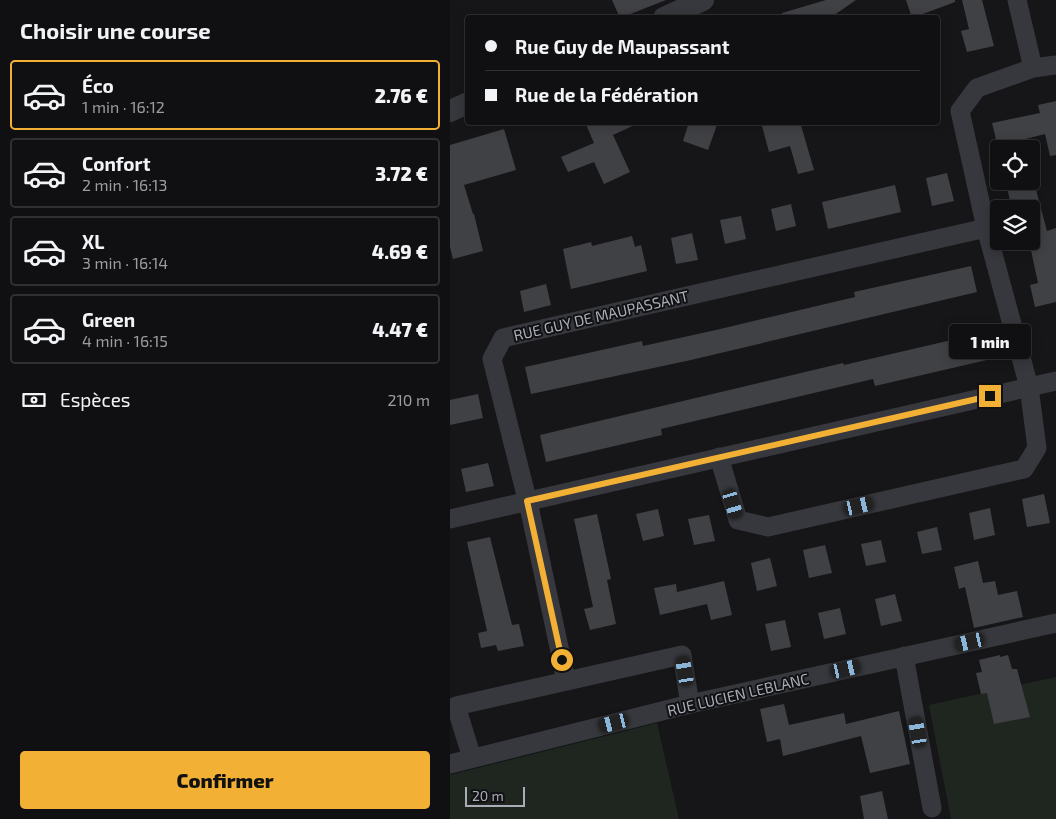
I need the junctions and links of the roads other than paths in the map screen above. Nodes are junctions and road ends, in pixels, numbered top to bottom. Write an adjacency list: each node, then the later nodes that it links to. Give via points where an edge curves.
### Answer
1 (704, 0): 3 (street)
2 (1018, 0): 5 (street)
3 (671, 15)
4 (1056, 64): 5 (street)
5 (1033, 68): 8 (street, via 977,88 960,111)
6 (465, 105): 7 (street)
7 (450, 111)
8 (986, 228): 10 (street); 12 (street, RUE GUY DE MAUPASSANT, via 503,338 492,359)
9 (1056, 381): 10 (street)
10 (1029, 387): 11 (street); 11 (street, via 1037,448 1024,469 768,527 738,520)
11 (719, 457): 12 (street)
12 (527, 501): 13 (street); 16 (street, RUE GUY DE MAUPASSANT)
13 (450, 519)
14 (1056, 623): 15 (street, RUE LUCIEN LEBLANC)
15 (904, 656): 17 (street, RUE LUCIEN LEBLANC); 20 (street)
16 (566, 680): 17 (street, via 682,655); 18 (street, via 456,706)
17 (690, 704): 18 (street, RUE LUCIEN LEBLANC)
18 (472, 758): 19 (street, RUE LUCIEN LEBLANC)
19 (450, 764)
20 (932, 808)

